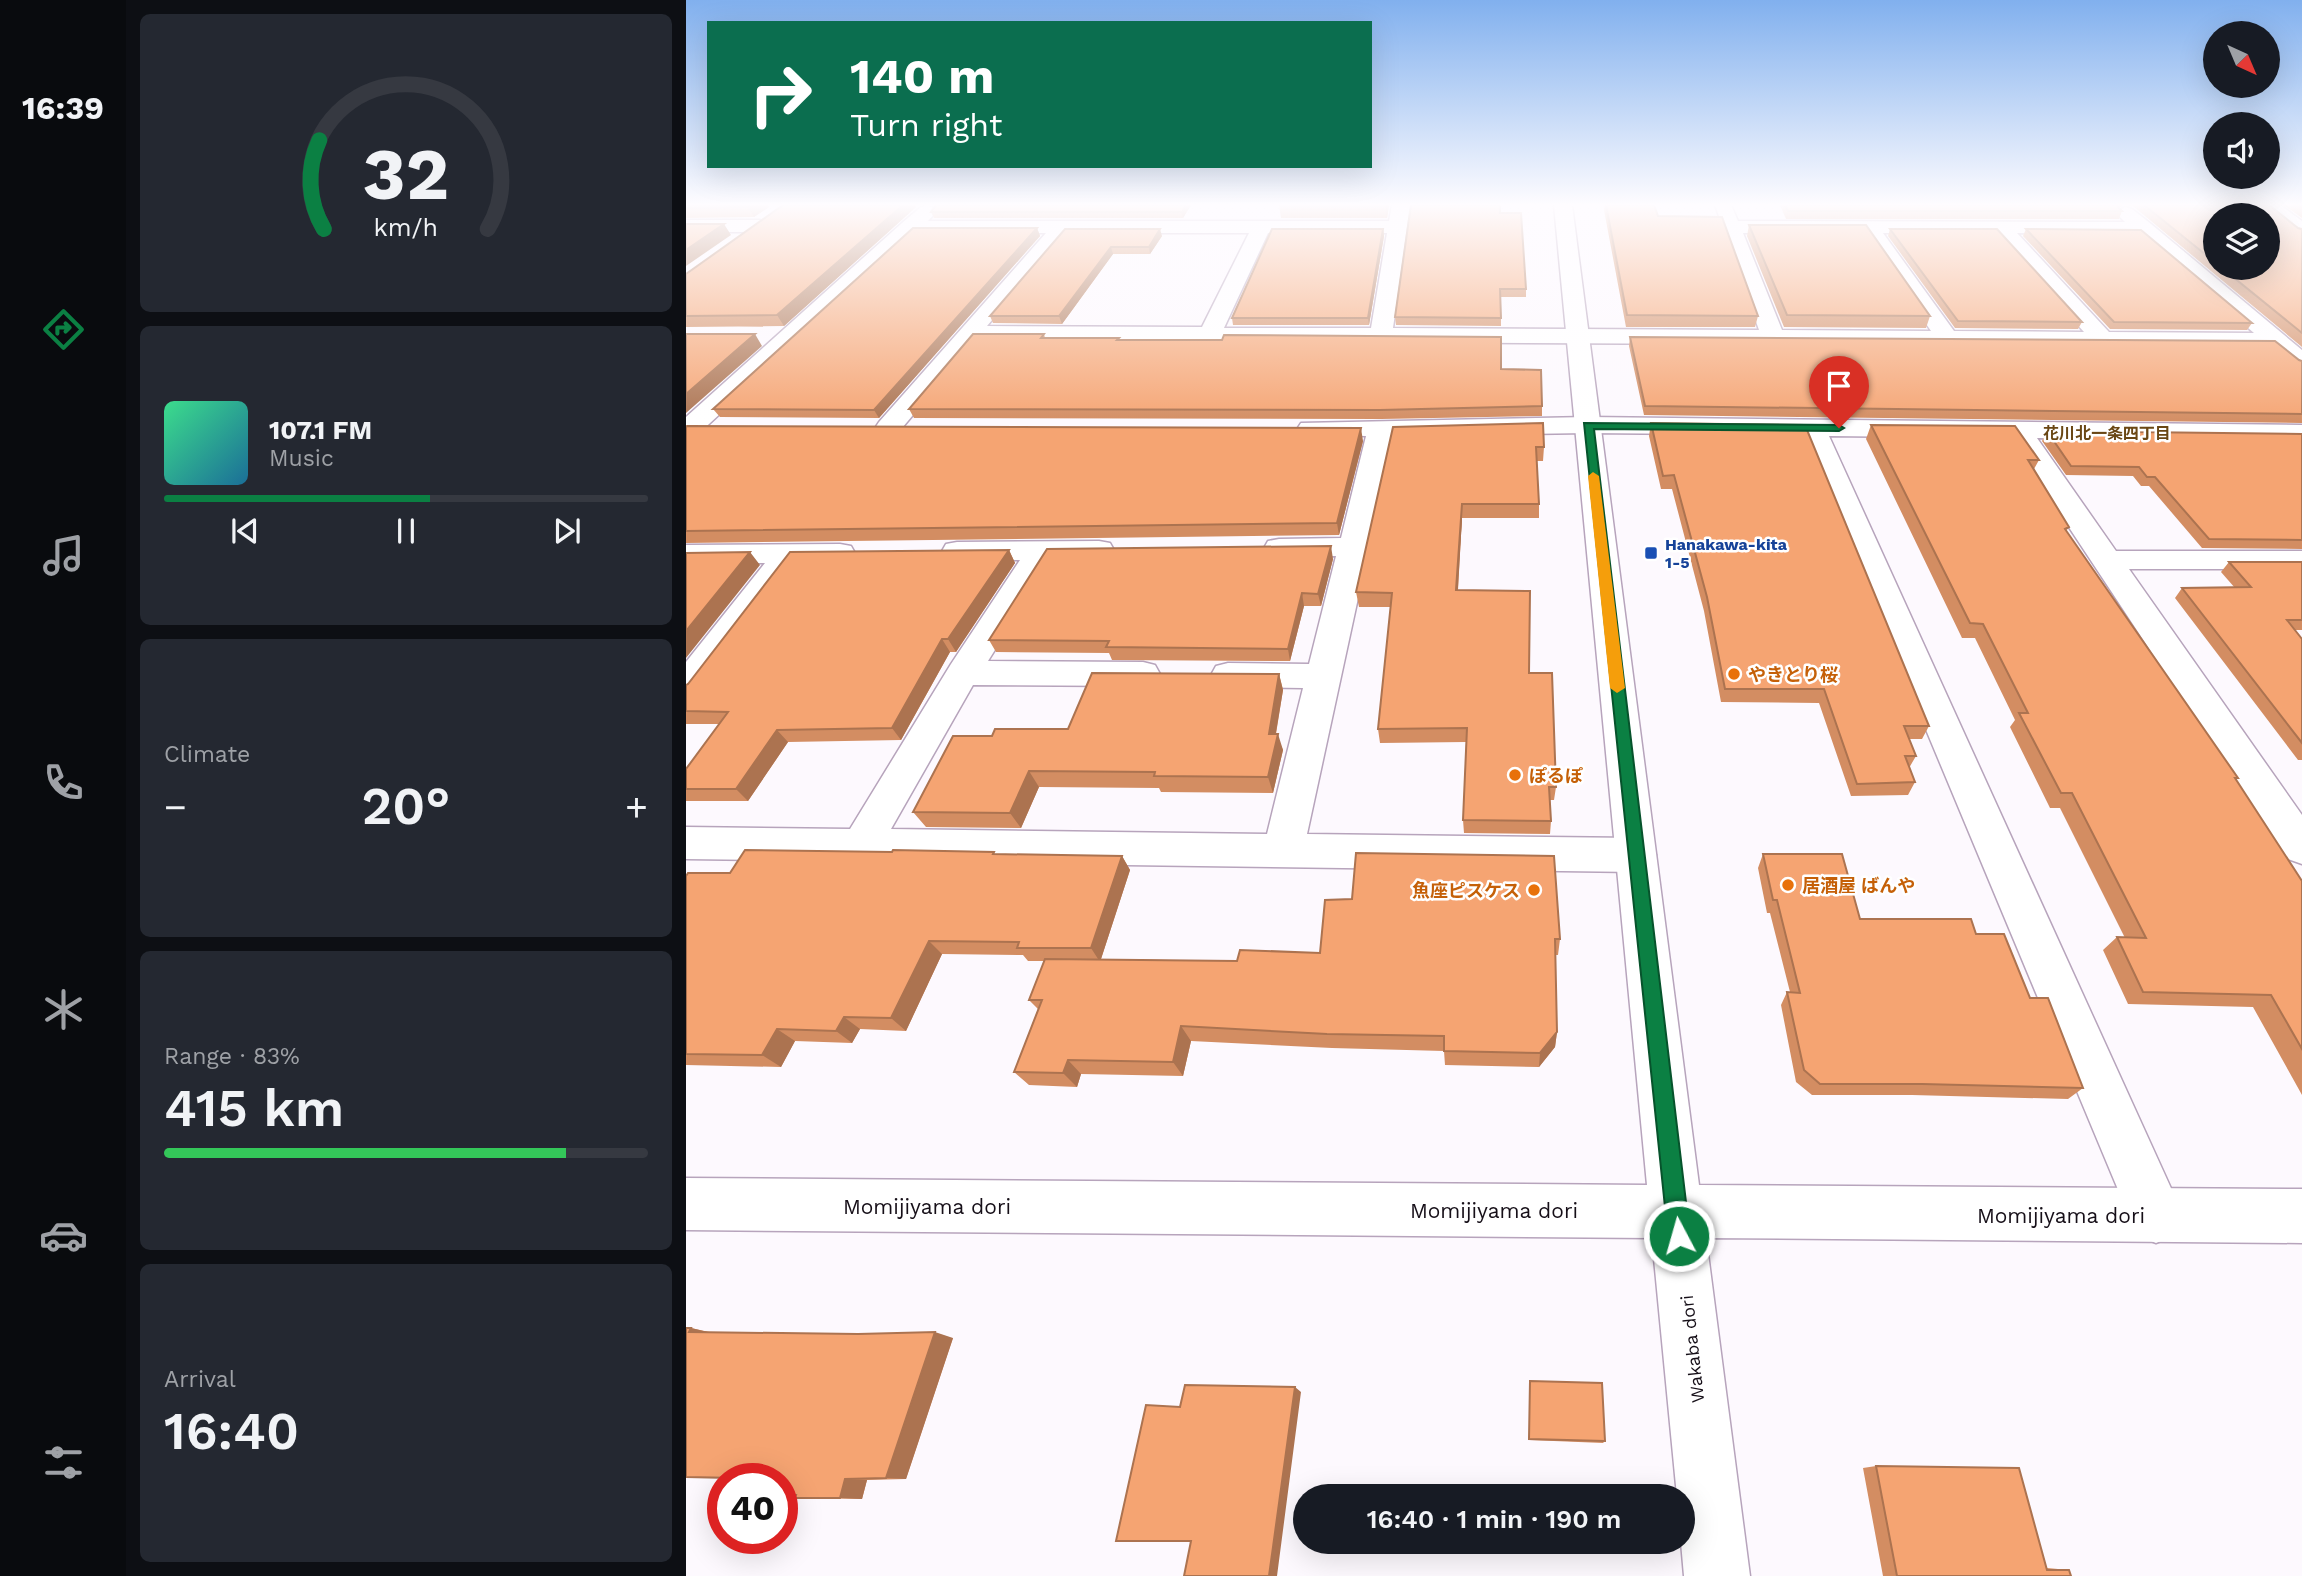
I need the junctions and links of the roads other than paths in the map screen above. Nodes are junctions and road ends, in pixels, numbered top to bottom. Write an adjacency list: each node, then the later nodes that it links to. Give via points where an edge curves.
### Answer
1 (853, 279): 15 (street)
2 (1016, 279): 10 (street)
3 (1237, 279): 11 (street)
4 (1390, 279): 12 (street)
5 (1571, 279): 13 (street, Wakaba dori)
6 (1750, 279): 16 (street)
7 (1905, 279): 17 (street)
8 (2047, 279): 18 (street)
9 (2203, 279): 19 (street)
10 (969, 333): 11 (street); 24 (street)
11 (1210, 334): 12 (street)
12 (1381, 335): 13 (street)
13 (1578, 335): 16 (street); 21 (street, Wakaba dori)
14 (764, 336): 15 (street)
15 (790, 336): 27 (street)
16 (1773, 337): 17 (street)
17 (1947, 338): 18 (street)
18 (2102, 338): 19 (street)
19 (2275, 340): 20 (street)
20 (2302, 362)
21 (1588, 425): 26 (street); 29 (street); 49 (street, Wakaba dori)
22 (729, 428): 27 (street)
23 (862, 428): 24 (street)
24 (888, 428): 25 (street)
25 (916, 428)
26 (1813, 428): 30 (street); 52 (street)
27 (687, 429)
28 (1285, 429): 29 (street)
29 (1381, 430): 32 (street)
30 (2018, 430): 31 (street); 40 (street)
31 (2302, 433)
32 (1354, 547): 33 (street); 43 (street)
33 (1245, 548)
34 (1123, 550): 35 (street)
35 (1042, 551): 37 (street); 42 (street)
36 (869, 552): 38 (street)
37 (935, 552)
38 (789, 553): 39 (street); 44 (street)
39 (686, 554)
40 (2108, 560): 41 (street); 47 (street)
41 (2302, 560)
42 (963, 673): 43 (street); 46 (street)
43 (1324, 676): 48 (street)
44 (686, 685)
45 (686, 843): 46 (street)
46 (862, 845): 48 (street)
47 (2302, 847)
48 (1283, 851): 49 (street)
49 (1636, 855): 51 (street, Wakaba dori)
50 (686, 1204): 51 (street, Momijiyama dori)
51 (1676, 1212): 52 (street, Momijiyama dori); 54 (street, Wakaba dori)
52 (2156, 1216): 53 (street, Momijiyama dori)
53 (2302, 1216)
54 (1717, 1576)

